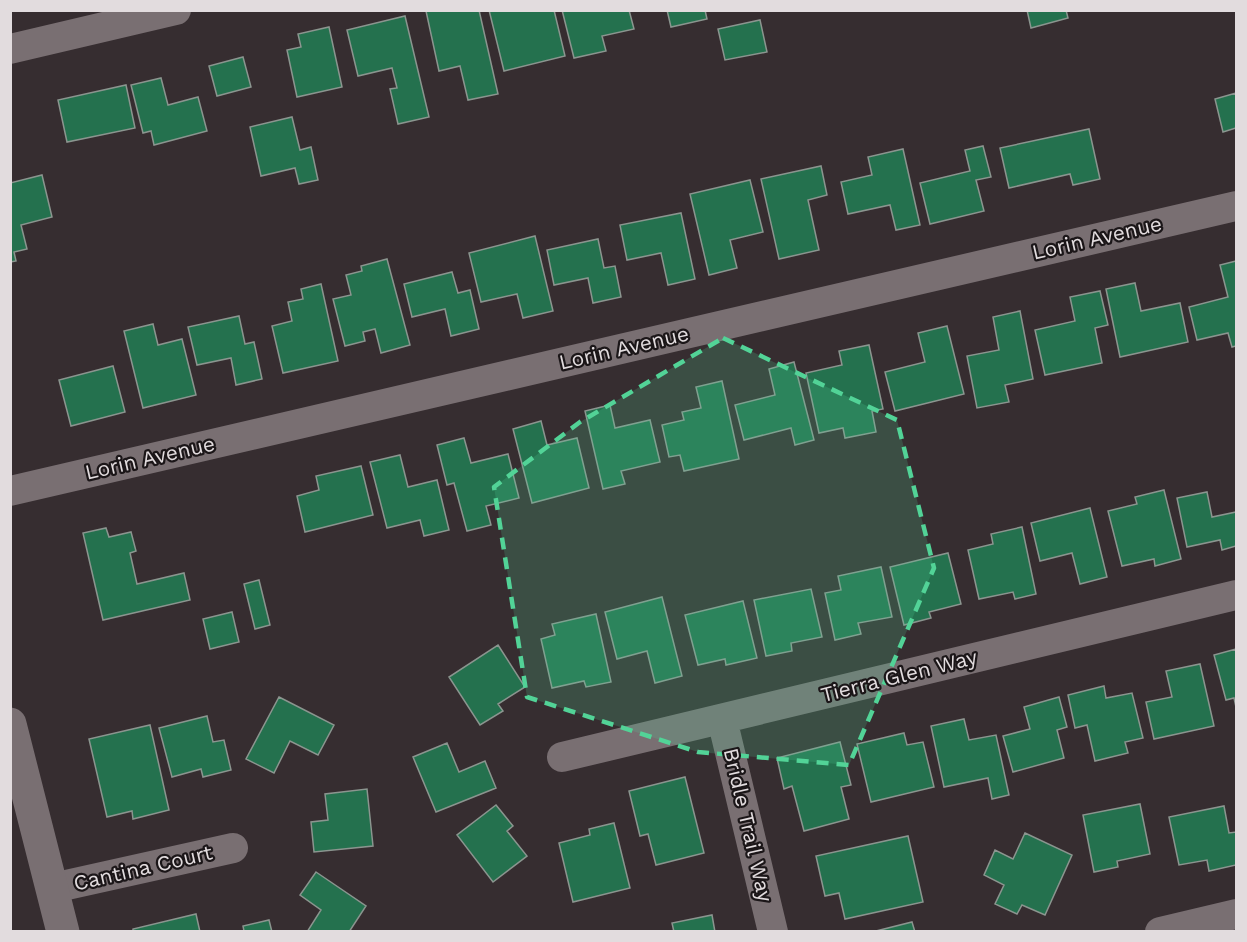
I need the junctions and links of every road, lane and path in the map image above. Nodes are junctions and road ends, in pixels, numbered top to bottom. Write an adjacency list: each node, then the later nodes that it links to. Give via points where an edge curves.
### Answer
1 (176, 10): 2 (street)
2 (10, 49)
3 (1236, 206): 4 (street, Lorin Avenue)
4 (10, 491)
5 (1236, 595): 6 (street, Tierra Glen Way)
6 (722, 719): 8 (street, Tierra Glen Way); 13 (street, Bridle Trail Way)
7 (10, 724): 10 (main road)
8 (562, 757)
9 (233, 848): 10 (street, Cantina Court)
10 (53, 888): 12 (main road)
11 (1236, 914): 14 (street)
12 (63, 932)
13 (773, 932)
14 (1160, 932)

